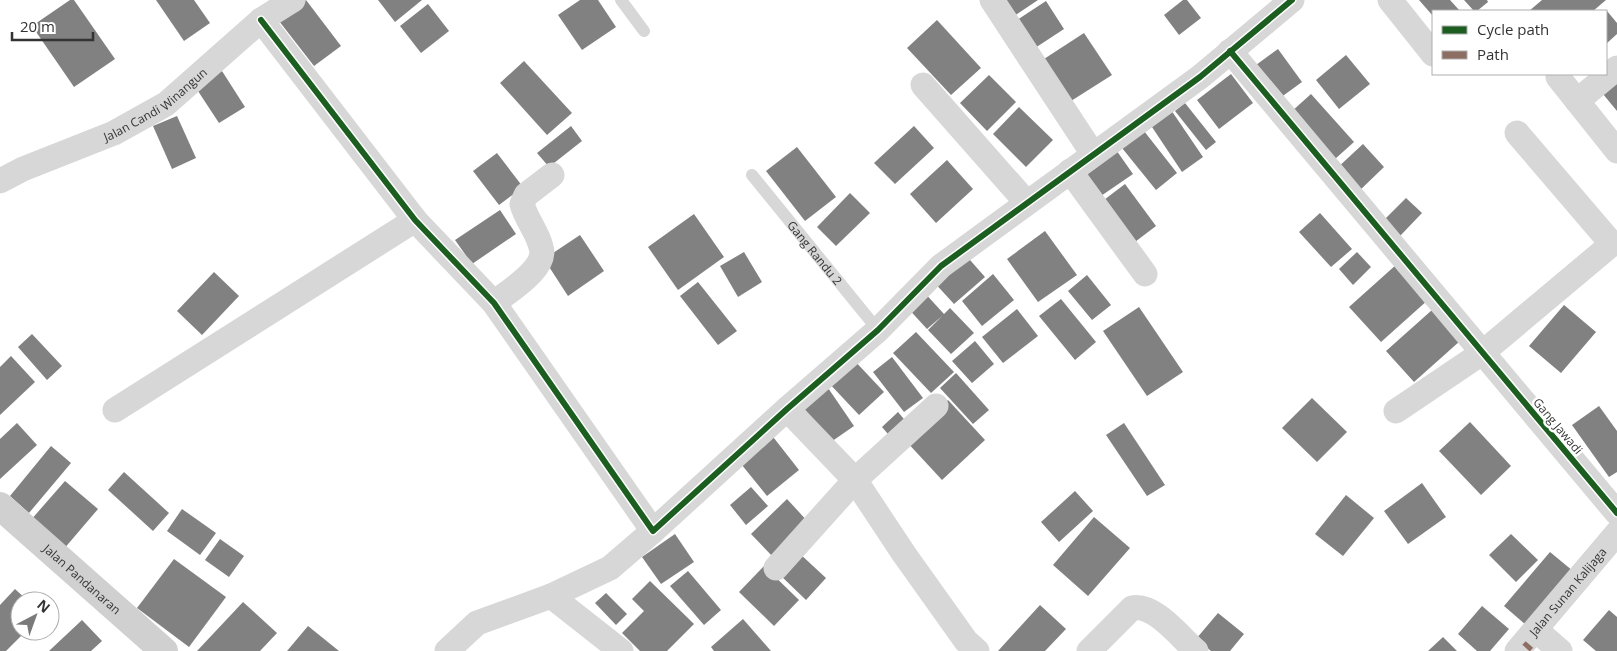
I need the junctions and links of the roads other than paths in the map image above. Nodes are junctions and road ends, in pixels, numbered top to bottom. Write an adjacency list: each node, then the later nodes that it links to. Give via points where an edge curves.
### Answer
1 (293, 0): 6 (street, Jalan Candi Winangun)
2 (621, 0): 7 (lane)
3 (992, 0): 16 (street)
4 (1292, 0): 8 (street)
5 (1390, 0): 9 (street)
6 (260, 20): 20 (street, Jalan Candi Winangun, via 166,104 114,132); 22 (street)
7 (644, 31)
8 (1230, 51): 16 (street, via 1200,77); 26 (street, Gang Jawadi)
9 (1432, 53)
10 (1617, 68): 13 (street)
11 (1558, 77): 13 (street)
12 (923, 85): 21 (street)
13 (1577, 101): 15 (street)
14 (1517, 133): 26 (street, via 1612,244)
15 (1617, 151)
16 (1093, 154): 17 (street)
17 (1070, 171): 21 (street); 23 (street)
18 (552, 175): 24 (street, via 526,195 522,204 542,248 542,258 535,270)
19 (752, 175): 25 (lane, Gang Randu 2)
20 (0, 181)
21 (1027, 203): 25 (street, via 941,266)
22 (415, 220): 24 (street); 29 (street)
23 (1145, 274)
24 (494, 303): 34 (street)
25 (878, 330): 28 (street)
26 (1482, 352): 30 (street); 33 (street, Gang Jawadi)
27 (936, 406): 31 (street)
28 (787, 409): 31 (street); 34 (street)
29 (115, 410)
30 (1396, 411)
31 (855, 480): 36 (street); 42 (street, via 966,641)
32 (0, 506): 39 (main road, Jalan Pandanaran)
33 (1617, 513)
34 (653, 531): 37 (street, via 610,568)
35 (1617, 533): 38 (street, Jalan Sunan Kalijaga)
36 (776, 568)
37 (551, 596): 40 (street, via 477,623); 41 (street)
38 (1528, 644): 45 (street)
39 (164, 651)
40 (447, 651)
41 (621, 651)
42 (977, 651)
43 (1089, 651): 44 (street, via 1132,608 1140,606 1152,610)
44 (1196, 651)
45 (1560, 651)

